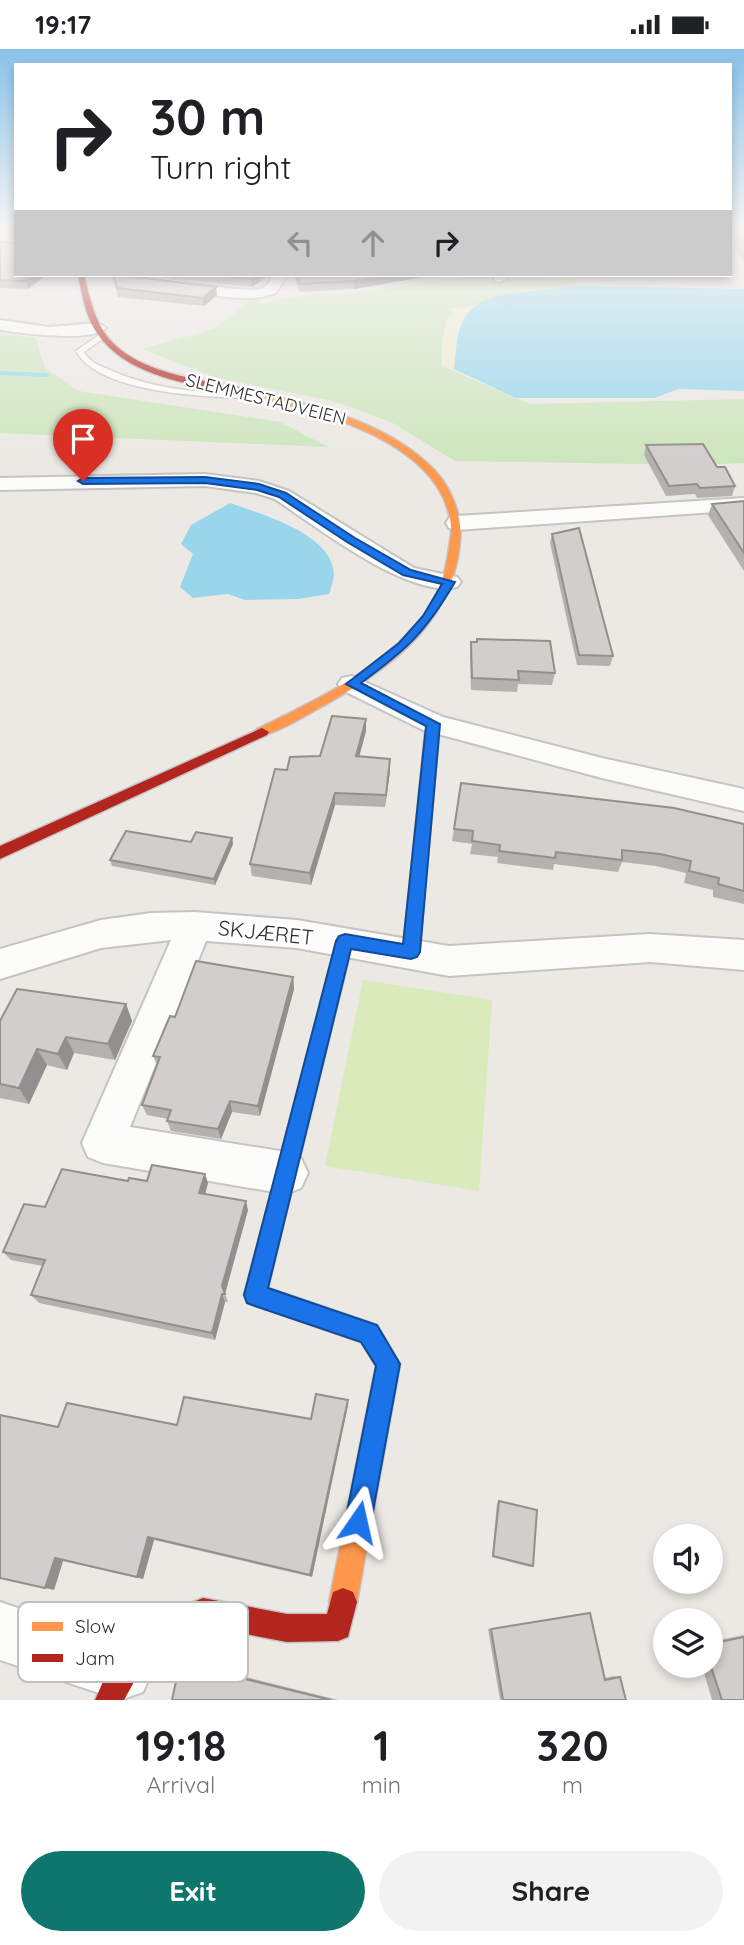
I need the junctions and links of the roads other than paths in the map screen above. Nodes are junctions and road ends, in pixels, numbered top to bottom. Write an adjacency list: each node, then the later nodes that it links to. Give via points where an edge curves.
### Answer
1 (88, 304): 3 (main road)
2 (0, 325): 3 (street, via 49,332)
3 (100, 332): 4 (main road, SLEMMESTADVEIEN, via 118,350 149,366); 4 (lane, via 80,351 86,362 131,382 197,395)
4 (264, 396): 7 (main road, SLEMMESTADVEIEN, via 345,417 390,439 420,461 446,490)
5 (0, 484): 8 (street, via 205,480 259,487 282,495 407,573)
6 (744, 504): 7 (street)
7 (457, 523): 8 (main road, SLEMMESTADVEIEN)
8 (449, 582): 9 (main road, SLEMMESTADVEIEN, via 428,618 404,645)
9 (352, 684): 10 (street); 12 (main road, SLEMMESTADVEIEN, via 298,714)
10 (433, 724): 11 (street); 15 (lane)
11 (744, 800)
12 (0, 853)
13 (195, 926): 14 (street, SKJÆRET); 17 (street, SKJÆRET, via 102,934); 18 (street, via 103,1143)
14 (345, 941): 15 (street, SKJÆRET); 18 (main road)
15 (411, 952): 16 (street, SKJÆRET, via 449,961 650,948)
16 (744, 955)
17 (0, 964)
18 (286, 1173): 19 (main road, via 255,1295 369,1333 388,1364 338,1627 287,1627)
19 (248, 1620)
20 (0, 1631): 21 (street)
21 (18, 1639)

